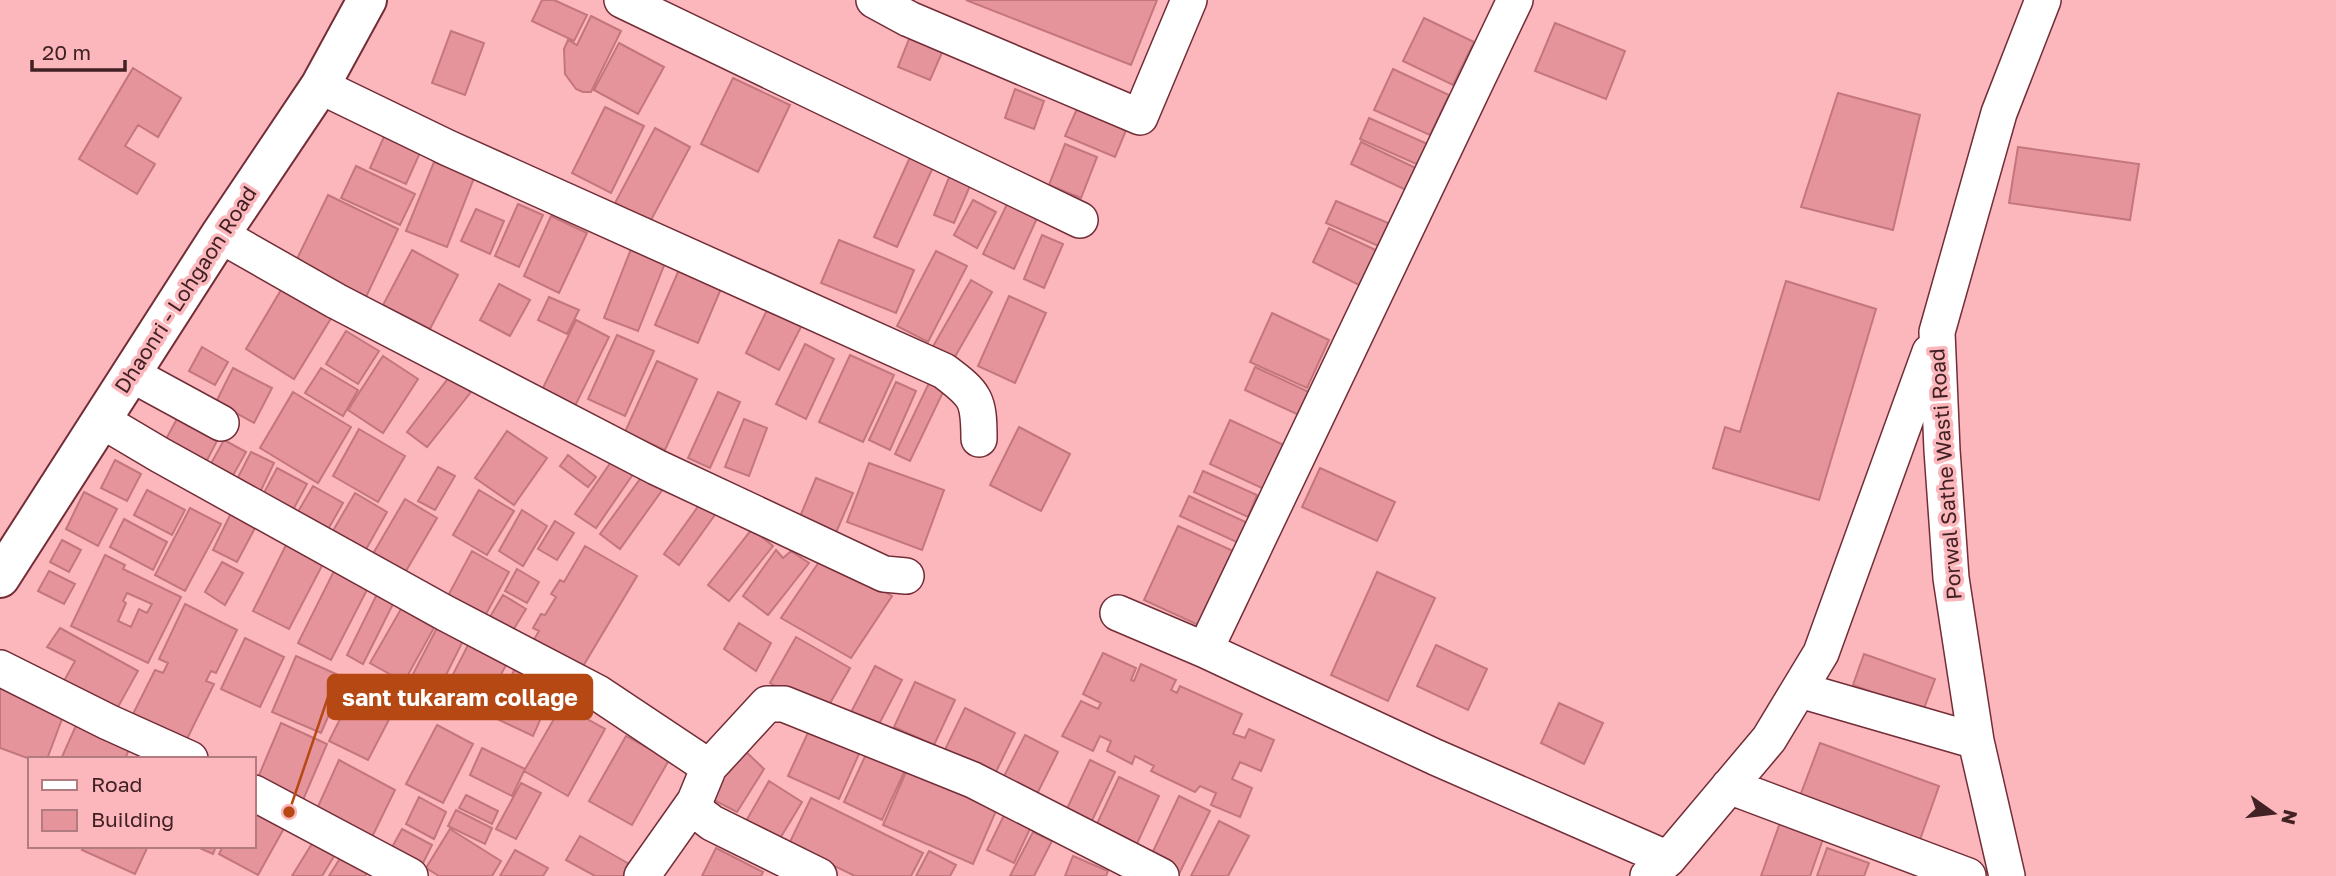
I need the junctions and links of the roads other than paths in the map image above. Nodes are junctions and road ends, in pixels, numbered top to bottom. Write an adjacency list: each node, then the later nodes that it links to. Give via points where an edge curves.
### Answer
1 (367, 0): 7 (main road, Dhaonri - Lohgaon Road)
2 (622, 0): 8 (street)
3 (874, 0): 4 (street, via 908,19 1140,117)
4 (1189, 0)
5 (1515, 0): 18 (street)
6 (2043, 0): 10 (street, Porwal Sathe Wasti Road, via 1998,113)
7 (320, 86): 9 (main road, Dhaonri - Lohgaon Road); 14 (street, via 944,371 969,390 979,411)
8 (1080, 220)
9 (220, 235): 11 (main road, Dhaonri - Lohgaon Road); 15 (street, via 336,302 656,467 884,575)
10 (1937, 332): 20 (street, via 1821,653); 21 (street, Porwal Sathe Wasti Road, via 1951,578)
11 (131, 374): 12 (main road, Dhaonri - Lohgaon Road); 13 (street)
12 (102, 420): 16 (main road, Dhaonri - Lohgaon Road); 23 (street, via 385,580 598,693)
13 (221, 423)
14 (979, 439)
15 (906, 576)
16 (0, 578)
17 (1118, 613): 18 (street)
18 (1205, 650): 27 (street)
19 (0, 668): 22 (street)
20 (1800, 690): 21 (street); 24 (street, via 1769,739)
21 (1976, 741): 33 (street, Porwal Sathe Wasti Road)
22 (186, 757)
23 (709, 766): 26 (street); 31 (street, via 767,704 784,704 973,780)
24 (1729, 786): 27 (street); 32 (street)
25 (256, 794): 28 (street)
26 (695, 801): 29 (street); 30 (street, via 699,813 712,823)
27 (1658, 867)
28 (410, 876)
29 (642, 876)
30 (819, 876)
31 (1161, 876)
32 (1968, 876)
33 (2007, 876)

